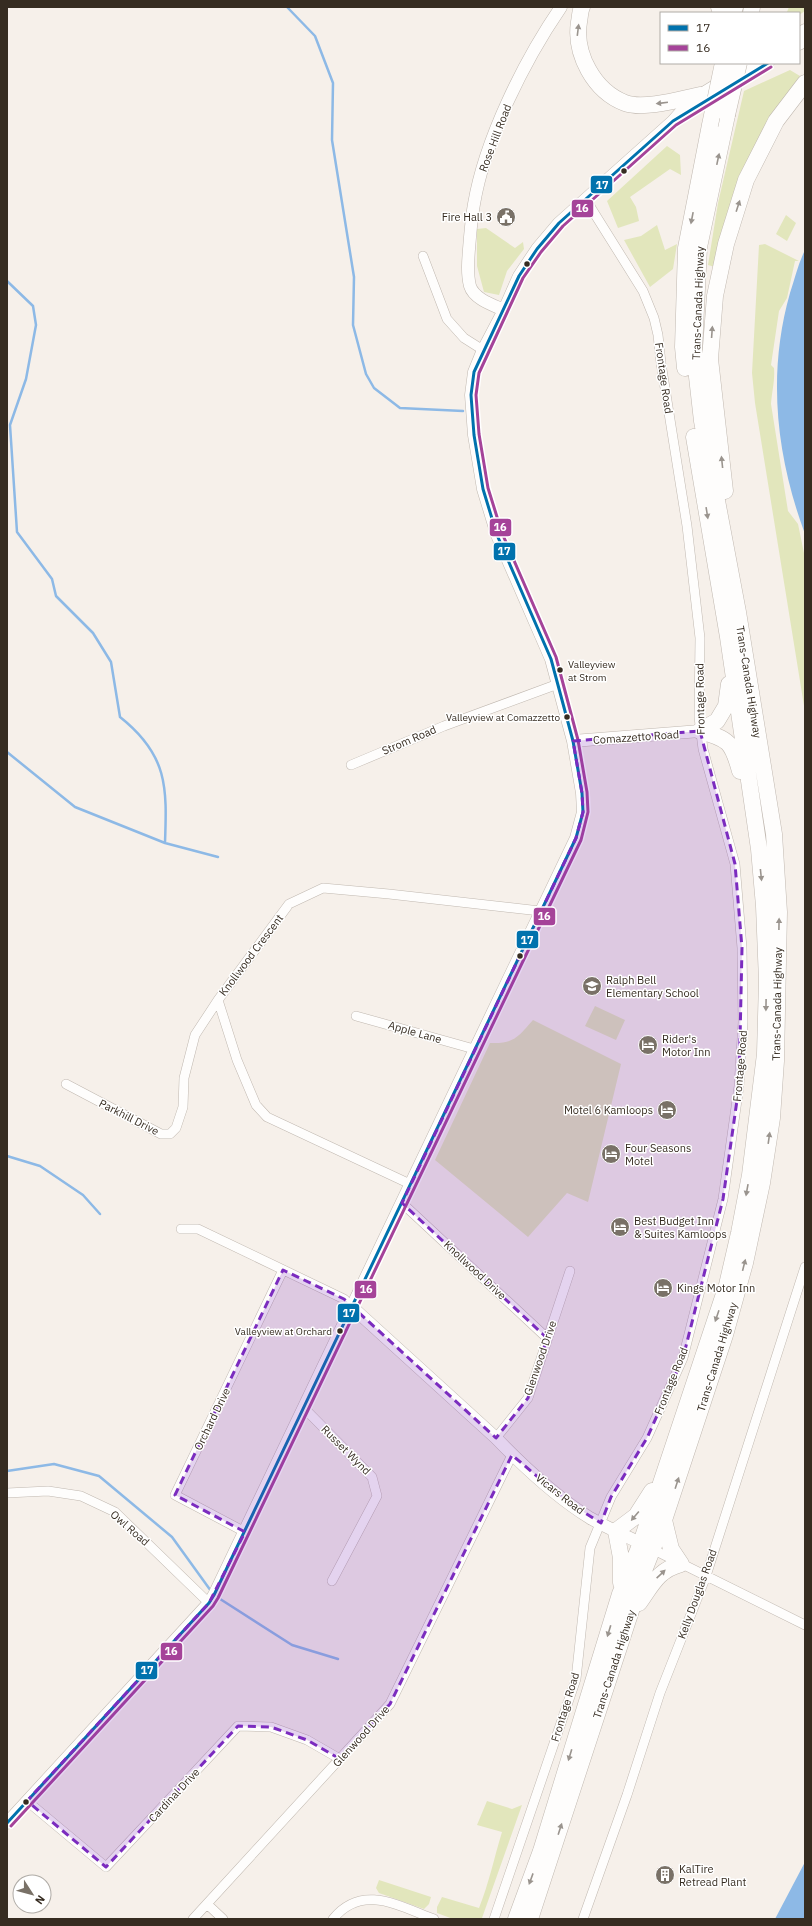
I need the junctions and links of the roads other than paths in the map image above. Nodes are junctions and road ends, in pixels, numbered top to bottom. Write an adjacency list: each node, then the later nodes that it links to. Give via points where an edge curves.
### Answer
1 (561, 7): 11 (street, Rose Hill Road, via 513,92 486,155 474,204 468,258 470,287 482,299)
2 (582, 7): 8 (highway, one-way to 2, via 650,104 626,103 609,93 595,79 581,57 577,35)
3 (723, 64): 14 (highway, Trans-Canada Highway, one-way to 14, bridge, via 686,248 683,346 693,429)
4 (739, 64): 13 (highway, Trans-Canada Highway, one-way to 4, bridge, via 702,422 694,350 699,247)
5 (751, 64): 8 (street)
6 (766, 64): 8 (street)
7 (805, 83): 13 (highway, one-way to 7, via 710,359 715,296 726,244 746,180 776,121)
8 (702, 99): 9 (street, via 687,105)
9 (587, 197): 11 (street, via 559,223 537,249 518,276); 17 (street, Frontage Road, via 591,208 644,291 658,335 687,526 700,638)
10 (424, 256): 12 (street, via 447,319 464,338)
11 (504, 310): 12 (street)
12 (483, 350): 15 (street, via 474,372 471,395 482,489 497,536 551,659)
13 (738, 612): 19 (highway, Trans-Canada Highway)
14 (728, 637): 16 (highway, Trans-Canada Highway); 17 (highway, via 729,686 726,706 717,721)
15 (558, 684): 18 (street); 20 (street, Strom Road, via 444,726)
16 (740, 726): 17 (highway); 19 (highway); 21 (highway, Trans-Canada Highway)
17 (700, 731): 18 (street, Comazzetto Road); 21 (highway, via 718,736 730,745 746,790); 41 (street, Frontage Road, via 735,864 742,948 743,1022 740,1086 723,1198 683,1358 647,1438 611,1497)
18 (573, 741): 22 (street, via 583,812 576,838)
19 (761, 751): 40 (highway, Trans-Canada Highway, one-way to 19, via 726,1335 762,1183 772,1118 776,1061 779,912 774,834)
20 (351, 765)
21 (759, 849): 38 (highway, Trans-Canada Highway, one-way to 38, via 765,922 765,1054 750,1175 727,1285)
22 (540, 911): 23 (street, Knollwood Crescent, via 323,888 289,904); 25 (street)
23 (218, 1000): 26 (street, Parkhill Drive, via 195,1035 184,1078 183,1107 176,1128 170,1134 162,1134); 27 (street, Knollwood Crescent, via 237,1060 256,1105 267,1117)
24 (356, 1016): 25 (street, Apple Lane)
25 (474, 1049): 27 (street)
26 (66, 1084)
27 (410, 1184): 28 (street)
28 (402, 1203): 33 (street); 34 (street, Knollwood Drive)
29 (181, 1229): 31 (street, via 198,1229)
30 (805, 1267): 46 (street, Kelly Douglas Road)
31 (283, 1270): 33 (street, via 344,1299); 43 (street, Orchard Drive, via 175,1495)
32 (570, 1271): 34 (street, Glenwood Drive)
33 (352, 1307): 35 (street); 36 (street, Vicars Road)
34 (548, 1338): 36 (street, Glenwood Drive, via 528,1398)
35 (305, 1409): 43 (street); 47 (street, Russet Wynd, via 372,1477 377,1496)
36 (496, 1438): 37 (street, Vicars Road)
37 (512, 1455): 41 (street, Vicars Road, via 566,1501); 52 (street, Glenwood Drive, via 390,1704)
38 (663, 1472): 42 (highway, one-way to 42, via 636,1516); 44 (highway, Trans-Canada Highway)
39 (7, 1493): 49 (street, Owl Road, via 48,1491 81,1496 115,1512)
40 (664, 1520): 44 (highway, Trans-Canada Highway); 45 (highway, via 671,1549)
41 (600, 1523): 42 (street, Vicars Road); 60 (street, Frontage Road, via 590,1548 576,1679)
42 (616, 1531): 44 (street, Vicars Road); 48 (highway, via 621,1558)
43 (245, 1532): 49 (street)
44 (646, 1546): 45 (street, Vicars Road); 48 (highway, Trans-Canada Highway); 50 (highway, Trans-Canada Highway)
45 (682, 1564): 46 (street, Vicars Road); 50 (highway, one-way to 45, via 659,1575 668,1568)
46 (706, 1576): 51 (street, Vicars Road); 63 (street, Kelly Douglas Road, via 660,1693)
47 (332, 1581)
48 (620, 1594): 61 (highway, Trans-Canada Highway, one-way to 61, via 541,1851)
49 (209, 1603): 53 (street)
50 (630, 1616): 62 (highway, Trans-Canada Highway, one-way to 50)
51 (805, 1625)
52 (340, 1759): 53 (street, Cardinal Drive, via 308,1740 271,1727 238,1726 106,1867); 55 (street, Glenwood Drive)
53 (27, 1801): 54 (street)
54 (7, 1823)
55 (207, 1904): 56 (street, Glenwood Drive); 57 (street)
56 (193, 1919)
57 (223, 1919)
58 (333, 1919): 59 (street, via 342,1908 361,1900 379,1899)
59 (434, 1919)
60 (494, 1919)
61 (516, 1919)
62 (530, 1919)
63 (584, 1919)

